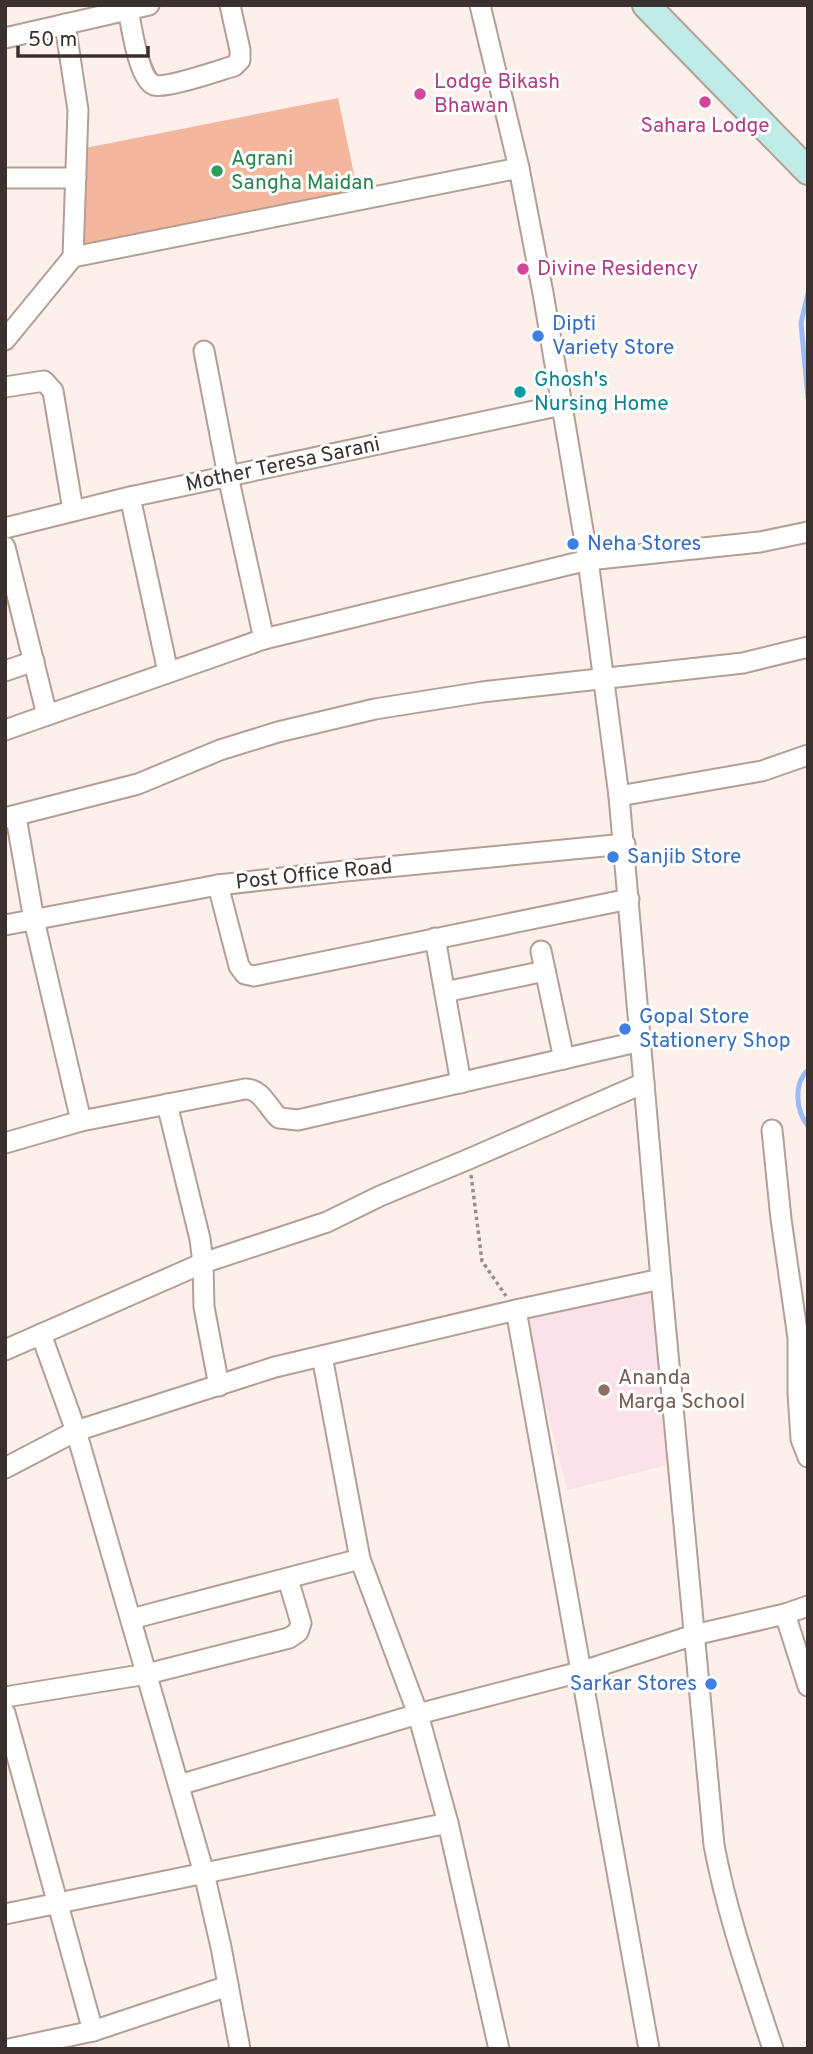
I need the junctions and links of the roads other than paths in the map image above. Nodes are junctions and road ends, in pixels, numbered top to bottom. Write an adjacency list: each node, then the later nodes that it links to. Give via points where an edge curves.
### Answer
1 (149, 5): 5 (street)
2 (230, 5): 5 (street, via 240,60 234,66 155,86 142,72)
3 (480, 5): 8 (street)
4 (646, 5): 9 (main road)
5 (128, 9): 6 (street)
6 (65, 23): 7 (street); 11 (street, via 77,95)
7 (5, 38)
8 (519, 168): 12 (street); 16 (street)
9 (808, 171)
10 (5, 178): 11 (street)
11 (76, 178): 12 (street)
12 (72, 257): 13 (street)
13 (5, 340)
14 (205, 351): 17 (street)
15 (5, 387): 19 (street, via 44,381 53,391)
16 (562, 405): 17 (street, Mother Teresa Sarani); 23 (street)
17 (228, 476): 18 (street, Mother Teresa Sarani); 24 (street)
18 (130, 497): 19 (street, Mother Teresa Sarani); 28 (street)
19 (73, 510): 20 (street, Mother Teresa Sarani)
20 (5, 528)
21 (808, 532): 23 (street, via 748,544)
22 (5, 547): 26 (street)
23 (588, 560): 24 (street); 29 (street)
24 (264, 639): 28 (street)
25 (808, 647): 29 (street, via 743,663)
26 (34, 661): 27 (street); 30 (street)
27 (5, 671)
28 (168, 672): 30 (street)
29 (603, 679): 33 (street); 34 (street, via 375,709 278,732 138,784)
30 (47, 715): 31 (street)
31 (5, 730)
32 (808, 755): 33 (street, via 762,771)
33 (619, 796): 35 (street)
34 (10, 817): 38 (street)
35 (625, 844): 36 (street, Post Office Road); 37 (street)
36 (218, 885): 38 (street, Post Office Road); 40 (street, via 245,974 254,976)
37 (629, 899): 40 (street); 44 (street)
38 (34, 920): 39 (street, Post Office Road); 49 (street)
39 (5, 925)
40 (435, 938): 43 (street)
41 (541, 951): 42 (street)
42 (545, 971): 43 (street); 45 (street)
43 (445, 992): 46 (street)
44 (641, 1041): 45 (street); 47 (street)
45 (564, 1059): 46 (street)
46 (461, 1083): 48 (street, via 298,1120 279,1118 250,1088)
47 (644, 1083): 52 (street, via 327,1222); 53 (street)
48 (167, 1104): 49 (street); 52 (street)
49 (80, 1121): 51 (street)
50 (772, 1130): 59 (street)
51 (5, 1143)
52 (203, 1263): 55 (street); 58 (street, via 204,1307)
53 (661, 1279): 54 (street); 68 (street)
54 (516, 1310): 57 (street); 69 (street)
55 (41, 1334): 56 (street); 60 (street)
56 (5, 1350)
57 (323, 1356): 58 (street); 63 (street)
58 (219, 1385): 60 (street)
59 (803, 1393): 61 (street, via 801,1439)
60 (76, 1431): 62 (street); 67 (street)
61 (808, 1457)
62 (5, 1468)
63 (360, 1559): 64 (street); 74 (street)
64 (288, 1579): 67 (street); 70 (street, via 301,1623 298,1632)
65 (808, 1606): 66 (street)
66 (785, 1614): 68 (street); 71 (street)
67 (131, 1619): 70 (street)
68 (694, 1635): 69 (street); 86 (street, via 714,1845)
69 (580, 1672): 74 (street); 85 (street)
70 (147, 1674): 72 (street); 75 (street)
71 (808, 1686)
72 (5, 1697)
73 (5, 1713): 78 (street)
74 (418, 1713): 75 (street); 76 (street)
75 (179, 1785): 77 (street)
76 (448, 1823): 77 (street); 84 (street)
77 (204, 1872): 78 (street); 80 (street)
78 (58, 1903): 79 (street); 81 (street)
79 (5, 1914)
80 (228, 1986): 81 (street); 83 (street)
81 (93, 2031): 82 (street)
82 (9, 2049)
83 (240, 2049)
84 (499, 2049)
85 (649, 2049)
86 (773, 2049)

